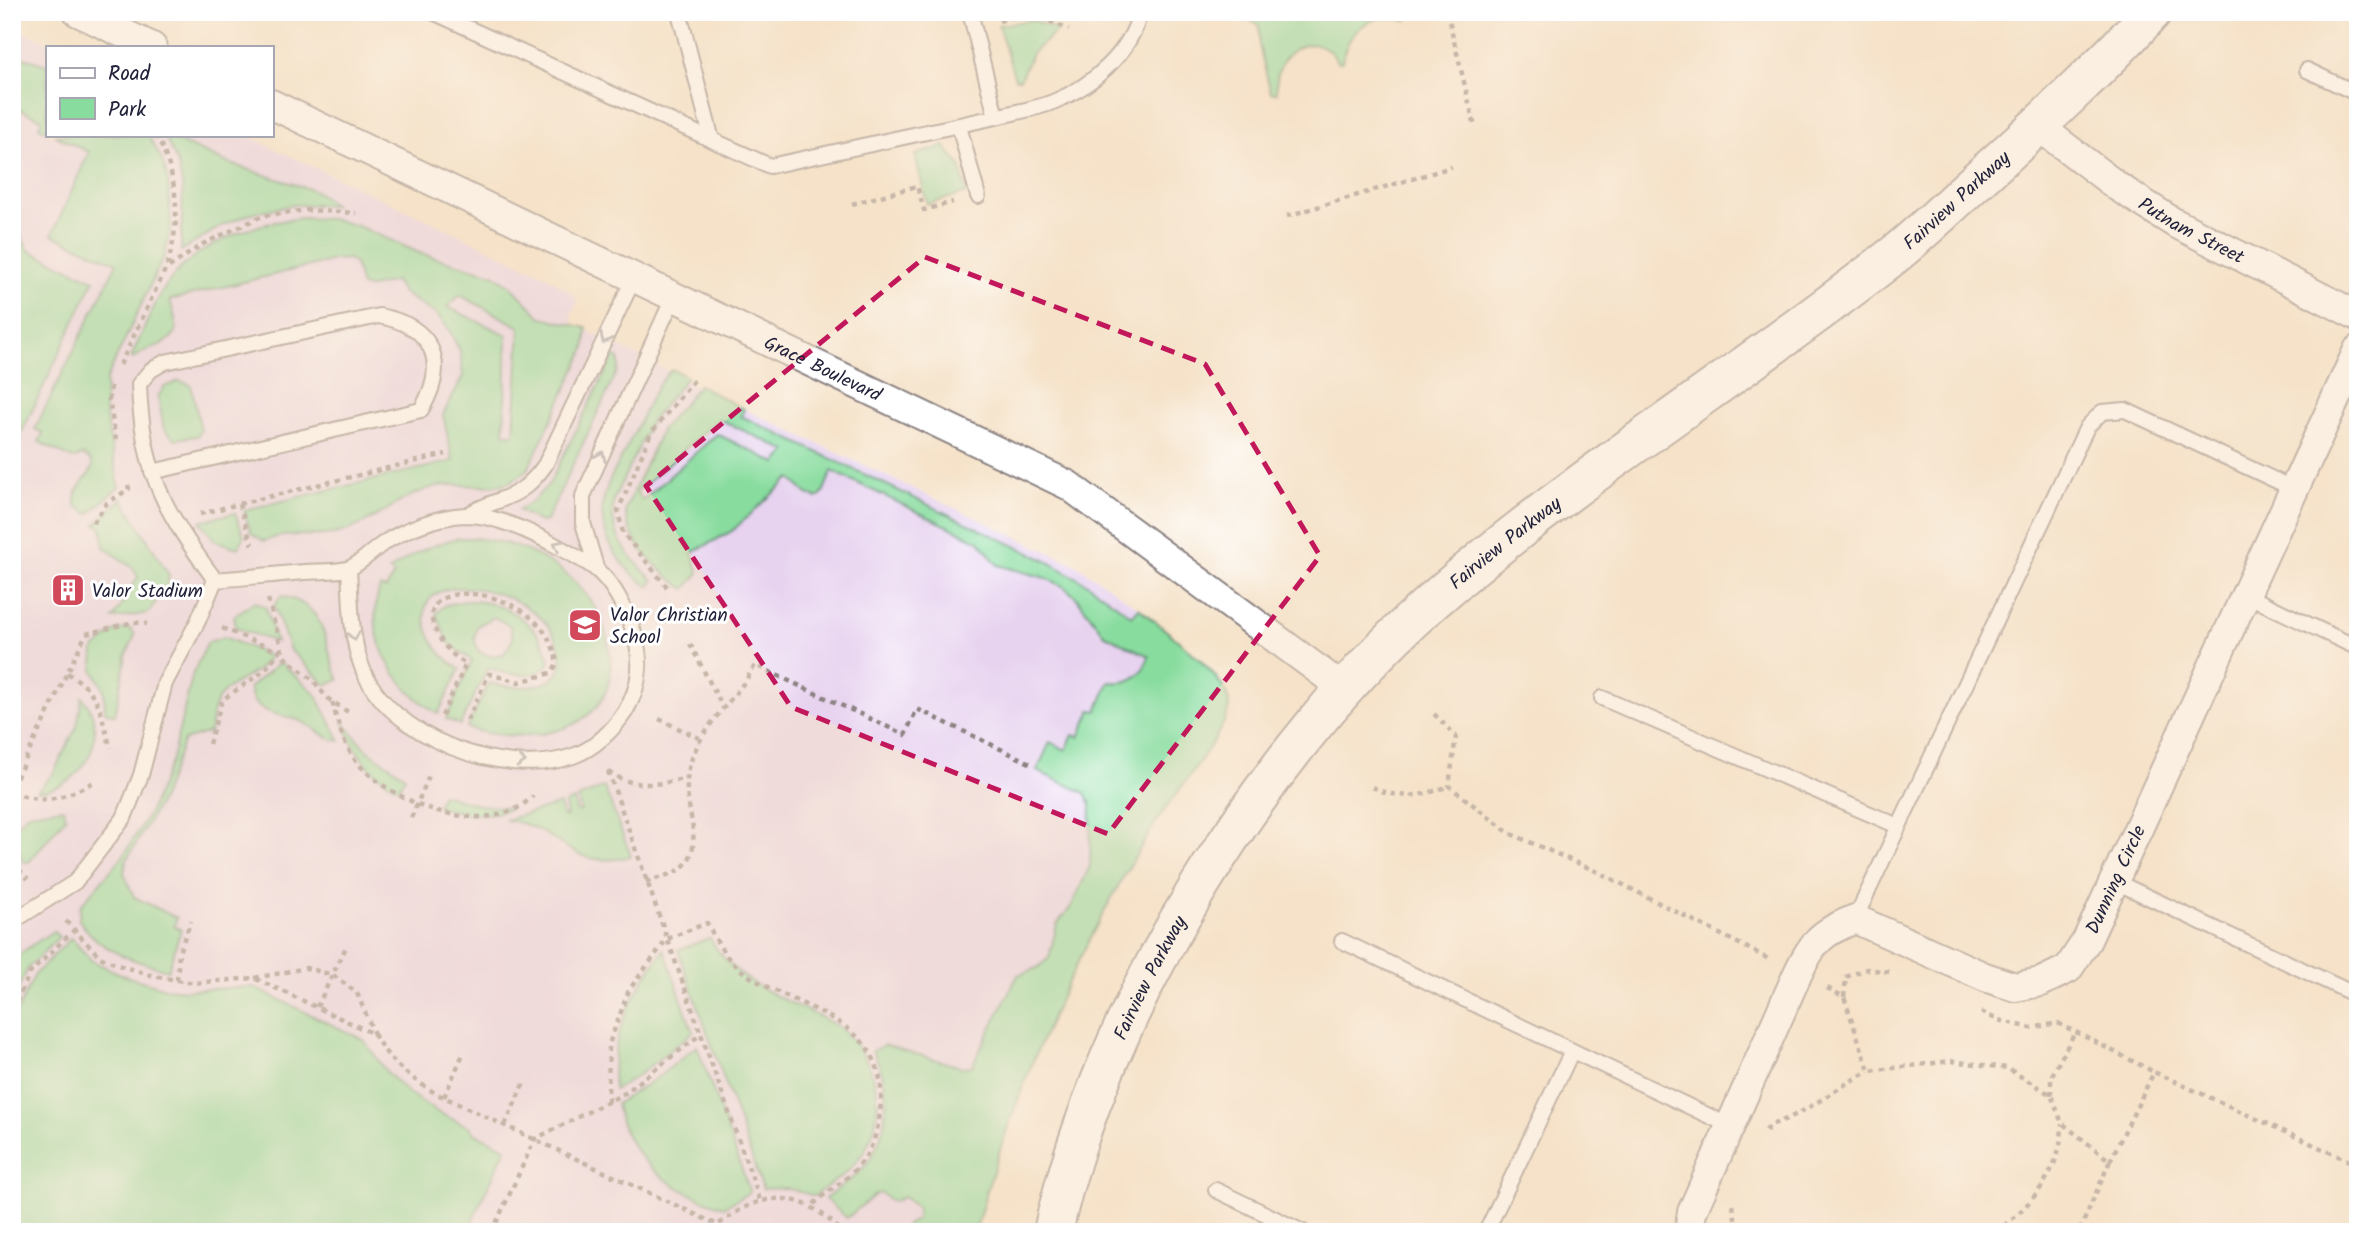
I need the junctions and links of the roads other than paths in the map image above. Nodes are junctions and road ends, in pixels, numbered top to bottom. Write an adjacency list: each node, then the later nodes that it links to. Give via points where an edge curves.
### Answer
1 (78, 12): 7 (street)
2 (433, 12): 14 (lane)
3 (679, 12): 14 (lane)
4 (970, 12): 11 (lane)
5 (1140, 12): 11 (lane, via 1137,26 1117,57 1092,81 1053,102)
6 (2152, 12): 13 (main road, Fairview Parkway)
7 (150, 46)
8 (2306, 70): 9 (lane)
9 (2358, 94)
10 (273, 105): 16 (street, Grace Boulevard)
11 (996, 117): 12 (lane)
12 (959, 126): 14 (lane, via 771,166); 15 (lane)
13 (2038, 126): 18 (street, Putnam Street, via 2173,222); 28 (main road, Fairview Parkway, via 1896,253 1551,506 1440,594)
14 (712, 140)
15 (978, 196)
16 (634, 278): 17 (street, Grace Boulevard); 22 (lane, one-way to 22, via 539,473 509,499)
17 (674, 296): 24 (lane, one-way to 17, via 583,523 583,496); 28 (street, Grace Boulevard, via 1068,485)
18 (2358, 316)
19 (2358, 350): 21 (street, Dunning Circle)
20 (152, 472): 20 (lane, via 140,420 139,384 150,370 165,362 379,316 402,320 429,342 437,364 432,391 421,410); 25 (lane, via 172,521)
21 (2294, 489): 26 (street, Dunning Circle); 30 (lane, via 2125,410 2102,412 2087,426)
22 (467, 515): 23 (lane, via 384,542); 24 (lane, one-way to 22, via 536,534)
23 (349, 568): 24 (lane, one-way to 24, via 353,635 362,670 384,706 432,737 476,756 543,763 575,755 603,738 633,698 640,675 639,647 612,586); 25 (lane)
24 (596, 568)
25 (215, 580): 33 (lane, via 165,683 141,775 124,818 75,883)
26 (2246, 595): 27 (lane); 31 (street, Dunning Circle)
27 (2358, 648)
28 (1343, 688): 39 (main road, Fairview Parkway, via 1259,793 1195,894 1133,1009 1089,1111)
29 (1602, 698): 30 (lane)
30 (1898, 826): 32 (lane)
31 (2114, 881): 32 (street, Dunning Circle, via 2068,969 2042,982 2015,987); 35 (lane)
32 (1854, 919): 37 (street, via 1829,929 1810,947)
33 (12, 922)
34 (1342, 941): 36 (lane)
35 (2358, 996)
36 (1572, 1051): 37 (lane); 41 (lane)
37 (1730, 1126): 42 (street, via 1692,1212)
38 (1216, 1190): 40 (lane)
39 (1054, 1232)
40 (1303, 1232)
41 (1486, 1232)
42 (1689, 1232)

